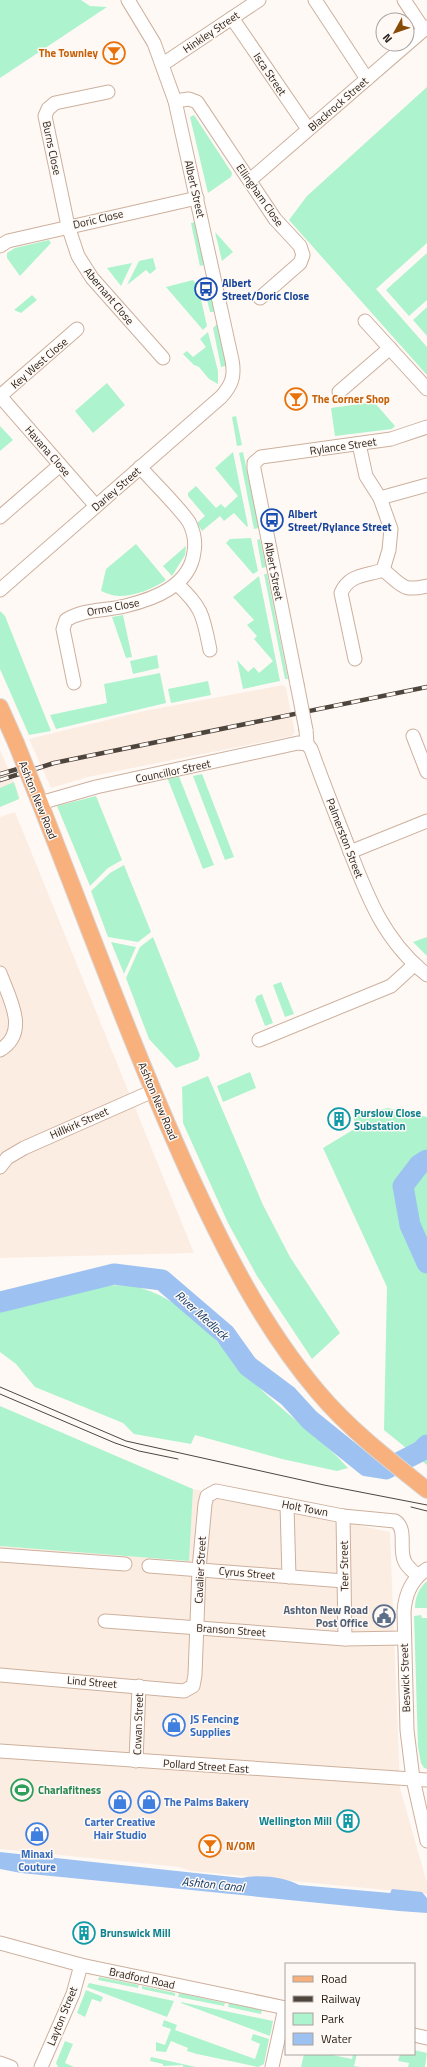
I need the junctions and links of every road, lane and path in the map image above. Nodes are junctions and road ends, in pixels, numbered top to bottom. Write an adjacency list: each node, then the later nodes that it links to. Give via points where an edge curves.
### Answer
1 (128, 0): 7 (street, Albert Street, via 154,43)
2 (260, 0): 5 (street, Hinkley Street)
3 (315, 0): 8 (street)
4 (404, 0): 6 (street)
5 (232, 18): 7 (street, Hinkley Street); 11 (street, Isca Street)
6 (426, 29): 8 (street, Blackrock Street)
7 (163, 64): 10 (street, Albert Street)
8 (367, 79): 11 (street, Blackrock Street)
9 (108, 92): 14 (street, Burns Close, via 55,104 48,109 45,116)
10 (175, 101): 12 (street, Ellingham Close, via 189,99 197,102); 13 (street, Albert Street)
11 (308, 129): 12 (street, Blackrock Street)
12 (250, 180): 16 (street, Ellingham Close, via 275,219 300,246 302,255 300,263)
13 (197, 198): 14 (street, Doric Close); 21 (street, Albert Street, via 234,369)
14 (68, 226): 15 (street, Doric Close, via 8,241); 20 (street, Abernant Close, via 78,256 88,273)
15 (0, 246)
16 (260, 298)
17 (365, 321): 19 (street)
18 (77, 329): 24 (street, Key West Close)
19 (390, 348): 22 (street); 23 (street)
20 (163, 358)
21 (230, 386): 29 (street, Darley Street, via 221,397)
22 (427, 389)
23 (339, 392)
24 (0, 396): 28 (street, Havana Close)
25 (427, 427): 26 (street, Rylance Street, via 391,439)
26 (359, 444): 27 (street, Rylance Street); 31 (street, via 366,476)
27 (258, 458): 41 (street, Albert Street, via 254,463 254,469)
28 (60, 465): 32 (street, Havana Close); 33 (street)
29 (140, 467): 32 (street, Darley Street); 35 (street, Orme Close, via 189,522 196,540 194,557)
30 (427, 485): 31 (street)
31 (380, 498): 34 (street, via 390,530 389,550)
32 (96, 506): 37 (street, Darley Street)
33 (0, 517)
34 (383, 570): 36 (street, via 403,587 412,589); 39 (street, via 352,579 345,584 342,593)
35 (177, 584): 38 (street, via 200,608); 40 (street, Orme Close, via 151,599 76,614 66,620 63,629)
36 (427, 586)
37 (0, 590)
38 (210, 650)
39 (355, 659)
40 (74, 683)
41 (297, 684): 44 (street, Palmerston Street, bridge)
42 (0, 707): 46 (main road, Ashton New Road, bridge)
43 (413, 736): 45 (street)
44 (307, 744): 46 (street, Councillor Street, via 298,743); 48 (street, Palmerston Street)
45 (427, 772)
46 (38, 798): 54 (main road, Ashton New Road)
47 (427, 821): 48 (street)
48 (350, 852): 49 (street, Palmerston Street, via 366,896 380,921 395,944)
49 (414, 965): 51 (street, Palmerston Street); 52 (street, via 391,986)
50 (0, 973): 53 (street, via 16,1018 15,1034 10,1044)
51 (427, 975)
52 (259, 1040)
53 (0, 1050)
54 (153, 1091): 55 (street, Hillkirk Street); 56 (main road, Ashton New Road, via 221,1243 274,1333 317,1392)
55 (2, 1159)
56 (427, 1490)
57 (211, 1493): 58 (street, Holt Town, via 224,1492); 64 (street, Cavalier Street, via 204,1504)
58 (287, 1505): 59 (street, Holt Town); 66 (street)
59 (343, 1516): 60 (street, Holt Town); 67 (street, Teer Street)
60 (399, 1523): 65 (street, Beswick Street, via 406,1563)
61 (0, 1555): 62 (street)
62 (125, 1564)
63 (149, 1566): 64 (street, Cyrus Street)
64 (199, 1569): 66 (street, Cyrus Street); 69 (street, Cavalier Street)
65 (423, 1573): 70 (street, Beswick Street, via 410,1587 405,1603)
66 (289, 1577): 67 (street, Cyrus Street)
67 (344, 1581): 71 (street, Teer Street)
68 (105, 1622): 69 (street, Branson Street)
69 (197, 1628): 71 (street, Branson Street); 74 (street, Cavalier Street, via 193,1686)
70 (404, 1638): 71 (street, Branson Street); 77 (street, Beswick Street, via 407,1730)
71 (345, 1639)
72 (0, 1675): 73 (street, Lind Street)
73 (139, 1686): 74 (street, Lind Street); 76 (street, Cowan Street)
74 (184, 1691)
75 (0, 1751): 76 (street, Pollard Street East)
76 (136, 1761): 77 (street, Pollard Street East)
77 (413, 1779): 78 (street, Pollard Street East); 79 (street, Beswick Street)
78 (427, 1780)
79 (427, 1841)
80 (0, 1943): 81 (street, Bradford Road)
81 (81, 1965): 82 (street, Bradford Road); 87 (street, Layton Street, via 73,1994)
82 (285, 2008): 88 (street)
83 (415, 2035): 84 (street)
84 (427, 2038)
85 (0, 2063): 86 (street)
86 (11, 2067)
87 (41, 2067)
88 (272, 2067)

